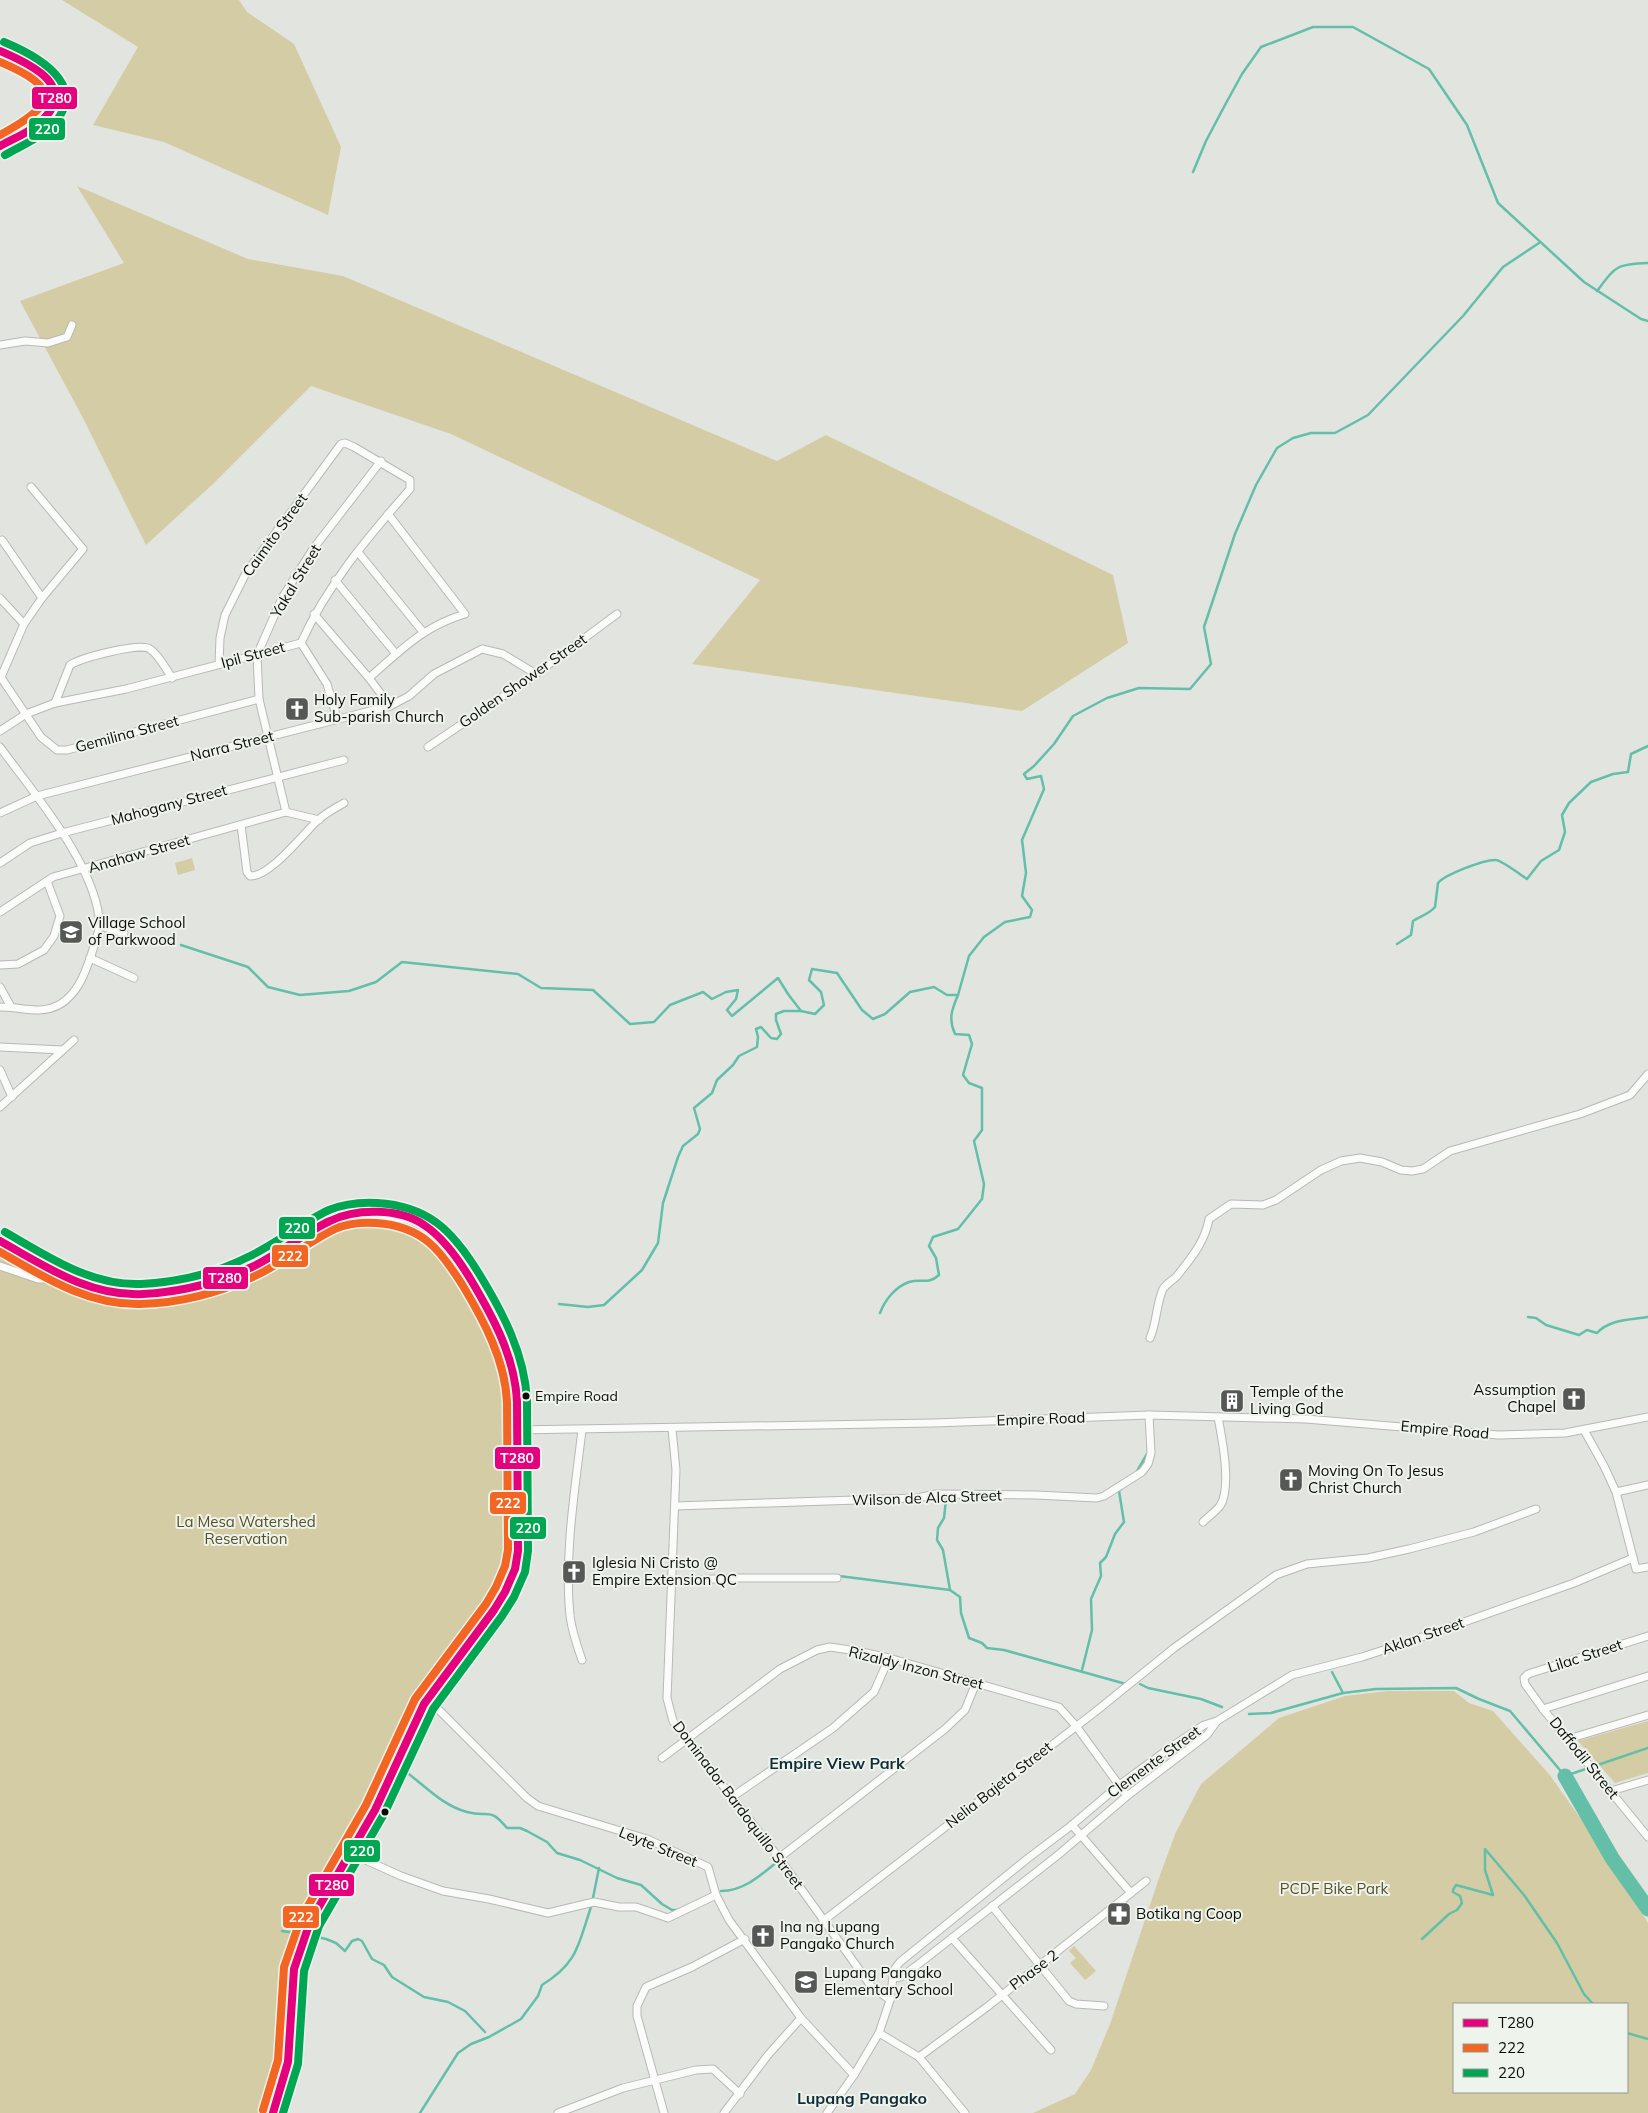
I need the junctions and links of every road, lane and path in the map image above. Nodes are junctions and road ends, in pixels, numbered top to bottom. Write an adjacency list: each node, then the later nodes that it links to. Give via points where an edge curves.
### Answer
1 (0, 51): 2 (main road, via 42,73 52,84 56,97 52,110 44,119)
2 (0, 146)
3 (72, 325): 4 (street, via 67,337 48,343 25,341)
4 (0, 345)
5 (342, 443): 6 (street, Ipil Street); 21 (street, Caimito Street, via 246,573 225,615)
6 (381, 461): 8 (street, Ipil Street, via 411,482 410,489); 20 (street, Yakal Street, via 313,549 282,598)
7 (31, 487): 13 (street, via 83,549)
8 (388, 514): 10 (street, Ipil Street); 17 (street, via 465,614)
9 (2, 540): 13 (street)
10 (358, 552): 11 (street, Ipil Street); 17 (street)
11 (335, 580): 14 (street, Ipil Street); 19 (street)
12 (0, 598): 16 (street)
13 (42, 598): 16 (street)
14 (314, 614): 18 (street, Ipil Street); 25 (street)
15 (617, 614): 22 (street, Golden Shower Street)
16 (24, 624): 23 (street)
17 (423, 632): 19 (street)
18 (301, 643): 20 (street, Ipil Street); 30 (street, via 327,684)
19 (396, 654): 25 (street)
20 (257, 655): 21 (street, Ipil Street); 26 (street, Yakal Street)
21 (219, 664): 24 (street, Ipil Street)
22 (536, 674): 28 (street, Narra Street, via 503,654 482,649 434,674 409,696); 34 (street, Golden Shower Street)
23 (0, 677): 29 (street, Gemilina Street)
24 (172, 678): 27 (street, Ipil Street); 27 (street, via 148,648 122,650 70,665)
25 (369, 678): 28 (street)
26 (259, 699): 29 (street, Gemilina Street, via 67,750 57,750 41,737); 32 (street, Yakal Street)
27 (55, 703): 29 (street, Ipil Street)
28 (390, 706): 30 (street, Narra Street)
29 (26, 714): 31 (street, Ipil Street)
30 (337, 718): 32 (street, Narra Street)
31 (0, 731)
32 (268, 738): 36 (street, Yakal Street); 37 (street, Narra Street)
33 (0, 747): 37 (street)
34 (428, 747)
35 (344, 760): 36 (street, Mahogany Street)
36 (278, 776): 39 (street, Yakal Street); 43 (street, Mahogany Street)
37 (37, 796): 40 (street, Narra Street); 43 (street)
38 (344, 803): 41 (street)
39 (286, 812): 41 (street); 42 (street, Anahaw Street)
40 (0, 813)
41 (319, 820): 42 (street, via 288,851 256,876 247,872)
42 (241, 825): 45 (street, Anahaw Street)
43 (62, 833): 44 (street, Mahogany Street, via 30,843); 45 (street)
44 (0, 863)
45 (84, 869): 46 (street, Anahaw Street); 48 (street, via 99,910)
46 (47, 881): 47 (street, Anahaw Street); 51 (street, via 60,916 54,936 44,950 18,964)
47 (0, 912)
48 (100, 926): 49 (street); 50 (street)
49 (124, 933)
50 (90, 958): 52 (street); 55 (street, via 72,996 59,1005 40,1010)
51 (0, 965)
52 (134, 978)
53 (0, 987): 55 (street)
54 (0, 1007): 55 (street)
55 (12, 1007)
56 (74, 1040): 58 (street)
57 (0, 1047): 58 (street)
58 (62, 1050): 61 (street)
59 (0, 1070): 61 (street)
60 (1648, 1074): 66 (street, via 1630,1095 1580,1114 1450,1150 1423,1169 1401,1170 1360,1158 1341,1161 1313,1174 1276,1200 1263,1205 1232,1204 1209,1219 1201,1244 1175,1278 1167,1283)
61 (12, 1097): 62 (street)
62 (0, 1107)
63 (0, 1241): 65 (main road)
64 (0, 1266): 65 (street, via 38,1279)
65 (72, 1279): 71 (main road, via 102,1291 121,1294 193,1287 244,1271 341,1216 370,1212 412,1220 437,1235 449,1250 474,1286 502,1337 515,1379)
66 (1150, 1338)
67 (1149, 1415): 68 (street, Empire Road); 70 (street, Empire Road); 76 (street, Wilson de Alca Street, via 1151,1453 1148,1464 1126,1483 1097,1498 936,1494 917,1498)
68 (1218, 1417): 73 (street, Empire Road, via 1314,1420 1498,1435); 78 (street, via 1224,1460 1224,1494 1220,1505)
69 (1648, 1417): 73 (street, Empire Road)
70 (672, 1429): 72 (street, Empire Road); 76 (street, Dominador Bardoquillo Street)
71 (516, 1430): 72 (street, Empire Road); 89 (main road, via 518,1551 515,1569 494,1610)
72 (582, 1430): 85 (street, via 569,1567 570,1618)
73 (1584, 1430): 75 (street)
74 (1648, 1485): 75 (street)
75 (1616, 1492): 79 (street)
76 (675, 1506): 82 (street, Dominador Bardoquillo Street)
77 (1536, 1509): 93 (street, Nelia Bajeta Street, via 1474,1532 1409,1549 1368,1558 1299,1566 1276,1576 1174,1648)
78 (1203, 1522)
79 (1633, 1558): 80 (street, via 1636,1570); 92 (street, Aklan Street, via 1574,1583 1406,1643 1292,1676)
80 (1648, 1567)
81 (837, 1578): 82 (street)
82 (673, 1581): 94 (street, Dominador Bardoquillo Street, via 667,1698 673,1721)
83 (1648, 1636): 87 (street, Lilac Street, via 1528,1674)
84 (889, 1658): 88 (street, Rizaldy Inzon Street); 94 (street, Rizaldy Inzon Street, via 830,1647 817,1650 780,1669); 101 (street, via 874,1692 848,1716)
85 (582, 1660)
86 (1648, 1676): 90 (street)
87 (1524, 1678): 90 (street, Daffodil Street)
88 (978, 1684): 93 (street, Rizaldy Inzon Street, via 1059,1707); 106 (street, via 965,1710 945,1729)
89 (428, 1699): 105 (main road, via 376,1810); 110 (street, Leyte Street, via 532,1802 647,1840 708,1867)
90 (1543, 1709): 95 (street, Daffodil Street)
91 (1648, 1715): 95 (street)
92 (1217, 1721): 98 (street, Clemente Street, via 1204,1725); 100 (street, Clemente Street, via 1208,1735)
93 (1076, 1726): 98 (street, Rizaldy Inzon Street); 114 (street, Nelia Bajeta Street)
94 (686, 1739): 96 (street, Rizaldy Inzon Street); 101 (street, Dominador Bardoquillo Street)
95 (1568, 1739): 99 (street, Daffodil Street)
96 (662, 1758)
97 (1648, 1780): 99 (street)
98 (1118, 1786): 100 (street, Rizaldy Inzon Street); 102 (street, Clemente Street)
99 (1611, 1791): 104 (street, Daffodil Street)
100 (1127, 1796): 103 (street, Clemente Street)
101 (732, 1797): 106 (street, Dominador Bardoquillo Street)
102 (1072, 1825): 103 (street); 108 (street, Clemente Street)
103 (1080, 1834): 109 (street); 111 (street, Clemente Street)
104 (1648, 1837)
105 (350, 1854): 110 (street, via 443,1891 548,1913 594,1902 636,1907 668,1918); 130 (main road, via 320,1903 296,1959 288,2062)
106 (779, 1858): 114 (street, Dominador Bardoquillo Street)
107 (1146, 1881): 109 (street, Phase 2)
108 (994, 1886): 111 (street); 113 (street, Clemente Street)
109 (1131, 1893): 118 (street, Phase 2)
110 (716, 1895): 117 (street, Leyte Street)
111 (1003, 1898): 112 (street, Clemente Street)
112 (992, 1906): 115 (street, Clemente Street); 118 (street)
113 (958, 1917): 115 (street); 119 (street, Clemente Street, via 900,1962)
114 (823, 1921): 121 (street, Dominador Bardoquillo Street, via 871,1986)
115 (965, 1927): 116 (street, Clemente Street)
116 (952, 1938): 119 (street, Clemente Street, via 901,1977); 120 (street)
117 (745, 1940): 123 (street, Leyte Street); 128 (street, via 646,1987 637,2006 637,2016)
118 (1040, 1966): 120 (street, Phase 2); 122 (street, via 1072,2003)
119 (893, 1978): 121 (street, Clemente Street)
120 (1002, 1994): 125 (street); 126 (street, Phase 2)
121 (890, 2000): 124 (street, Clemente Street)
122 (1104, 2006)
123 (801, 2018): 127 (street, Leyte Street); 129 (street, via 772,2050)
124 (879, 2034): 126 (street); 127 (street, Clemente Street)
125 (1051, 2050)
126 (919, 2057): 135 (street)
127 (854, 2075): 134 (street, Clemente Street)
128 (655, 2081): 129 (street, via 713,2068); 131 (street, via 623,2088); 132 (street)
129 (740, 2094): 133 (street)
130 (273, 2113)
131 (558, 2113)
132 (664, 2113)
133 (724, 2113)
134 (827, 2113)
135 (966, 2113)

